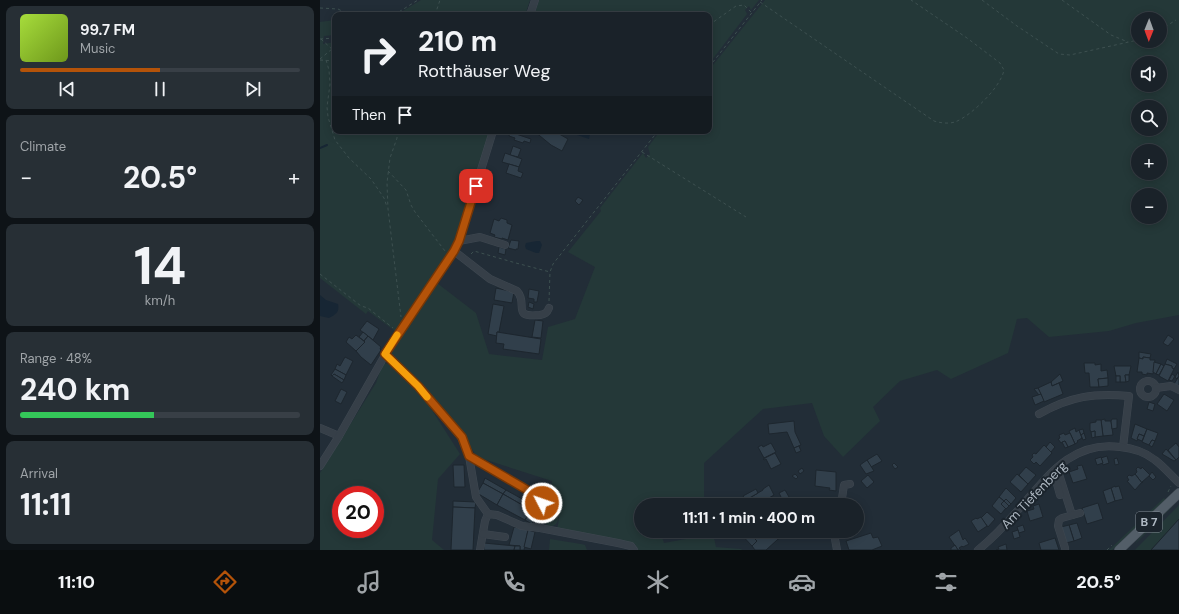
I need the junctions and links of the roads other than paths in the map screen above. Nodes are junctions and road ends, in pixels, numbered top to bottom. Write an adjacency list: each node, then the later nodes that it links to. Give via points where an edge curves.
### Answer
1 (535, 0): 2 (street)
2 (531, 12)
3 (493, 134): 4 (street)
4 (459, 241): 5 (street, via 480,237); 6 (street)
5 (505, 245)
6 (452, 254): 7 (street, via 465,259 490,279 517,290 524,314 545,314); 8 (street)
7 (549, 308)
8 (385, 354): 15 (street); 17 (street, via 418,386 462,439)
9 (1156, 388): 10 (street, via 1171,386); 11 (street, via 1152,396 1145,396); 11 (street, via 1153,382 1146,381 1141,385)
10 (1179, 390)
11 (1140, 392): 12 (street)
12 (1129, 396): 13 (street, via 1107,394 1085,397 1061,403); 16 (street)
13 (1040, 414)
14 (320, 428): 15 (street)
15 (339, 436): 18 (street)
16 (1123, 447): 19 (street, Am Tiefenberg, via 1090,448 1071,457); 20 (street, Am Tiefenberg, via 1154,459)
17 (469, 456): 26 (street, via 476,497); 28 (street, via 543,499)
18 (320, 466)
19 (1055, 470): 23 (street); 27 (street); 36 (street, Am Tiefenberg)
20 (1178, 481)
21 (850, 484): 24 (street, via 844,485)
22 (1179, 493): 37 (main road, B 7)
23 (1060, 495)
24 (842, 498)
25 (1080, 513): 27 (street)
26 (488, 514): 28 (street, via 497,515 522,526); 29 (street)
27 (1072, 515): 32 (street, via 1058,522)
28 (540, 528): 34 (street, via 631,546)
29 (483, 534): 30 (street); 33 (street)
30 (505, 536)
31 (835, 538): 35 (street)
32 (1065, 548)
33 (480, 550)
34 (634, 550)
35 (837, 550)
36 (978, 550)
37 (1118, 550)

